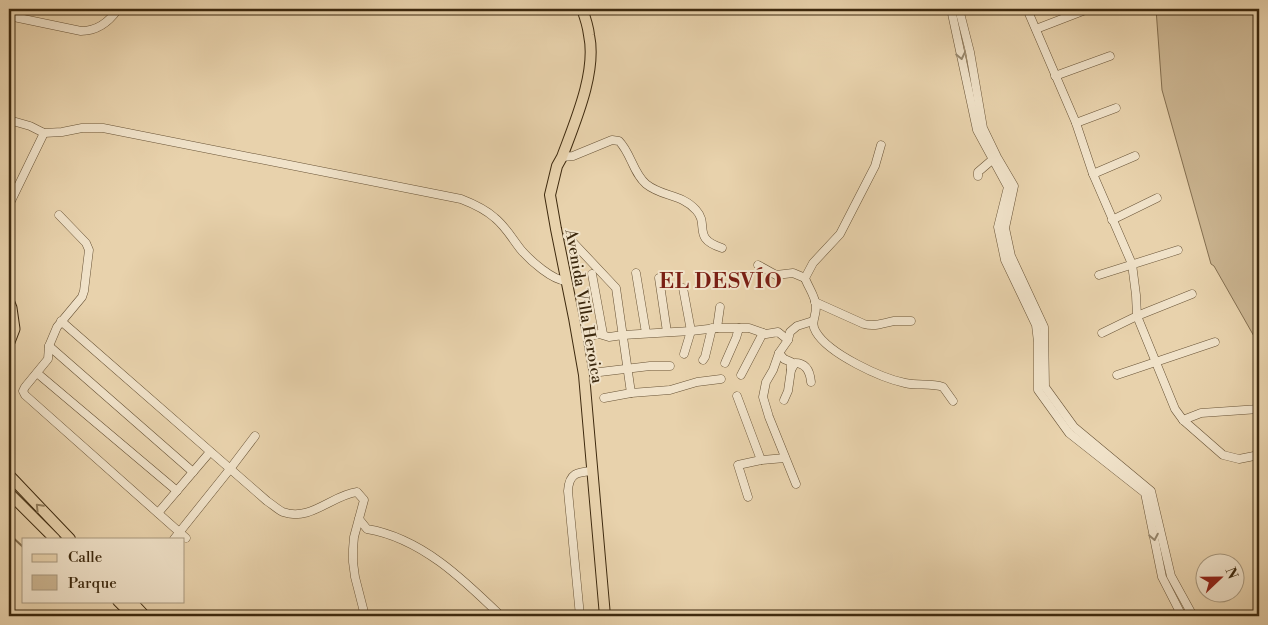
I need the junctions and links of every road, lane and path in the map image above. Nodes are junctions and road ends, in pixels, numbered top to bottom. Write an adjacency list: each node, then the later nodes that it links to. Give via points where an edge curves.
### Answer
1 (118, 9): 7 (street, via 106,23 81,32)
2 (582, 9): 17 (main road, Avenida Villa Heroica, via 591,45 588,76)
3 (951, 9): 18 (street, one-way to 18, via 977,130)
4 (959, 9): 107 (street, via 970,52 982,128 1014,186 1005,228 1011,256 1044,327 1045,387 1074,427 1151,491 1171,576)
5 (1027, 9): 8 (street)
6 (1088, 9): 8 (street)
7 (9, 16)
8 (1036, 29): 10 (street)
9 (1110, 56): 10 (street)
10 (1056, 76): 13 (street)
11 (1116, 108): 13 (street)
12 (9, 120): 14 (street)
13 (1076, 123): 19 (street)
14 (44, 133): 22 (street); 35 (street, via 103,128 461,199 481,207 496,218 523,252 548,273)
15 (881, 145): 34 (street, via 875,166 840,234 813,263)
16 (1135, 156): 19 (street)
17 (562, 157): 26 (street, via 573,156 612,140 619,142 645,183 688,202 700,214 705,238); 35 (main road, Avenida Villa Heroica, via 556,166 550,195)
18 (992, 160): 20 (street, via 978,172); 106 (street, one-way to 106, via 1008,187 998,227 1005,260 1036,325 1038,390 1069,433 1145,493 1162,578)
19 (1093, 174): 24 (street)
20 (978, 176)
21 (1157, 198): 24 (street)
22 (9, 204)
23 (60, 215): 42 (street, via 89,250 84,291)
24 (1112, 220): 28 (street)
25 (567, 236): 53 (street, via 616,288)
26 (722, 248)
27 (1178, 250): 28 (street)
28 (1132, 264): 32 (street); 41 (street)
29 (758, 265): 34 (street, via 776,275 793,274)
30 (636, 273): 49 (street)
31 (592, 274): 52 (street)
32 (1099, 275)
33 (659, 278): 48 (street)
34 (805, 278): 38 (street)
35 (566, 281): 54 (main road, Avenida Villa Heroica)
36 (683, 288): 47 (street)
37 (1192, 294): 41 (street)
38 (815, 302): 43 (street); 44 (street, via 870,326)
39 (9, 303): 56 (highway, via 14,329)
40 (720, 307): 45 (street)
41 (1137, 316): 51 (street); 62 (street)
42 (62, 321): 58 (street); 81 (street)
43 (813, 321): 55 (street, via 797,326 790,332); 77 (street, via 823,341 844,358 904,383 943,386)
44 (911, 321)
45 (715, 328): 46 (street); 47 (street); 61 (street)
46 (739, 328): 50 (street); 63 (street)
47 (691, 331): 48 (street); 60 (street)
48 (667, 332): 49 (street)
49 (646, 333): 53 (street)
50 (763, 333): 55 (street, via 778,332); 69 (street)
51 (1102, 333)
52 (603, 334): 53 (street, via 609,337); 54 (street)
53 (623, 335): 65 (street)
54 (578, 338): 86 (main road, Avenida Villa Heroica)
55 (788, 340): 59 (street)
56 (9, 342)
57 (1215, 342): 62 (street)
58 (49, 346): 68 (street, via 48,359); 87 (street)
59 (779, 353): 66 (street, via 791,362); 83 (street, via 763,397)
60 (684, 354)
61 (703, 360)
62 (1155, 361): 70 (street); 79 (street, via 1175,409)
63 (725, 363)
64 (670, 366): 65 (street)
65 (628, 368): 67 (street); 73 (street)
66 (791, 370): 72 (street, via 795,363 801,363 809,371); 76 (street)
67 (600, 372)
68 (37, 373): 90 (street); 93 (street, via 25,387 25,395)
69 (742, 375)
70 (1117, 375)
71 (721, 379): 73 (street, via 670,390)
72 (811, 382)
73 (631, 393): 75 (street)
74 (736, 396): 84 (street)
75 (604, 398)
76 (784, 400)
77 (953, 401)
78 (1259, 409): 79 (street, via 1202,413)
79 (1183, 420): 82 (street, via 1223,455 1239,459)
80 (255, 436): 85 (street)
81 (210, 452): 85 (street); 87 (street)
82 (1259, 456)
83 (785, 458): 84 (street); 89 (street)
84 (761, 460): 92 (street, via 738,466)
85 (230, 469): 94 (street, via 267,501 284,512 300,515 347,493 357,492 364,500); 95 (street)
86 (593, 471): 104 (street, via 573,475 568,491); 105 (main road, Avenida Villa Heroica)
87 (193, 472): 90 (street)
88 (9, 475): 97 (main road, one-way to 88)
89 (796, 484)
90 (177, 491): 93 (street)
91 (9, 493): 96 (main road)
92 (748, 497)
93 (158, 513): 95 (street)
94 (359, 519): 102 (street, via 353,562); 103 (street, via 367,529 381,531 426,553)
95 (180, 536)
96 (54, 538)
97 (69, 538)
98 (119, 602): 100 (main road)
99 (132, 602): 101 (main road)
100 (133, 616)
101 (145, 616)
102 (365, 616)
103 (501, 616)
104 (580, 616)
105 (605, 616)
106 (1182, 616)
107 (1193, 616)

